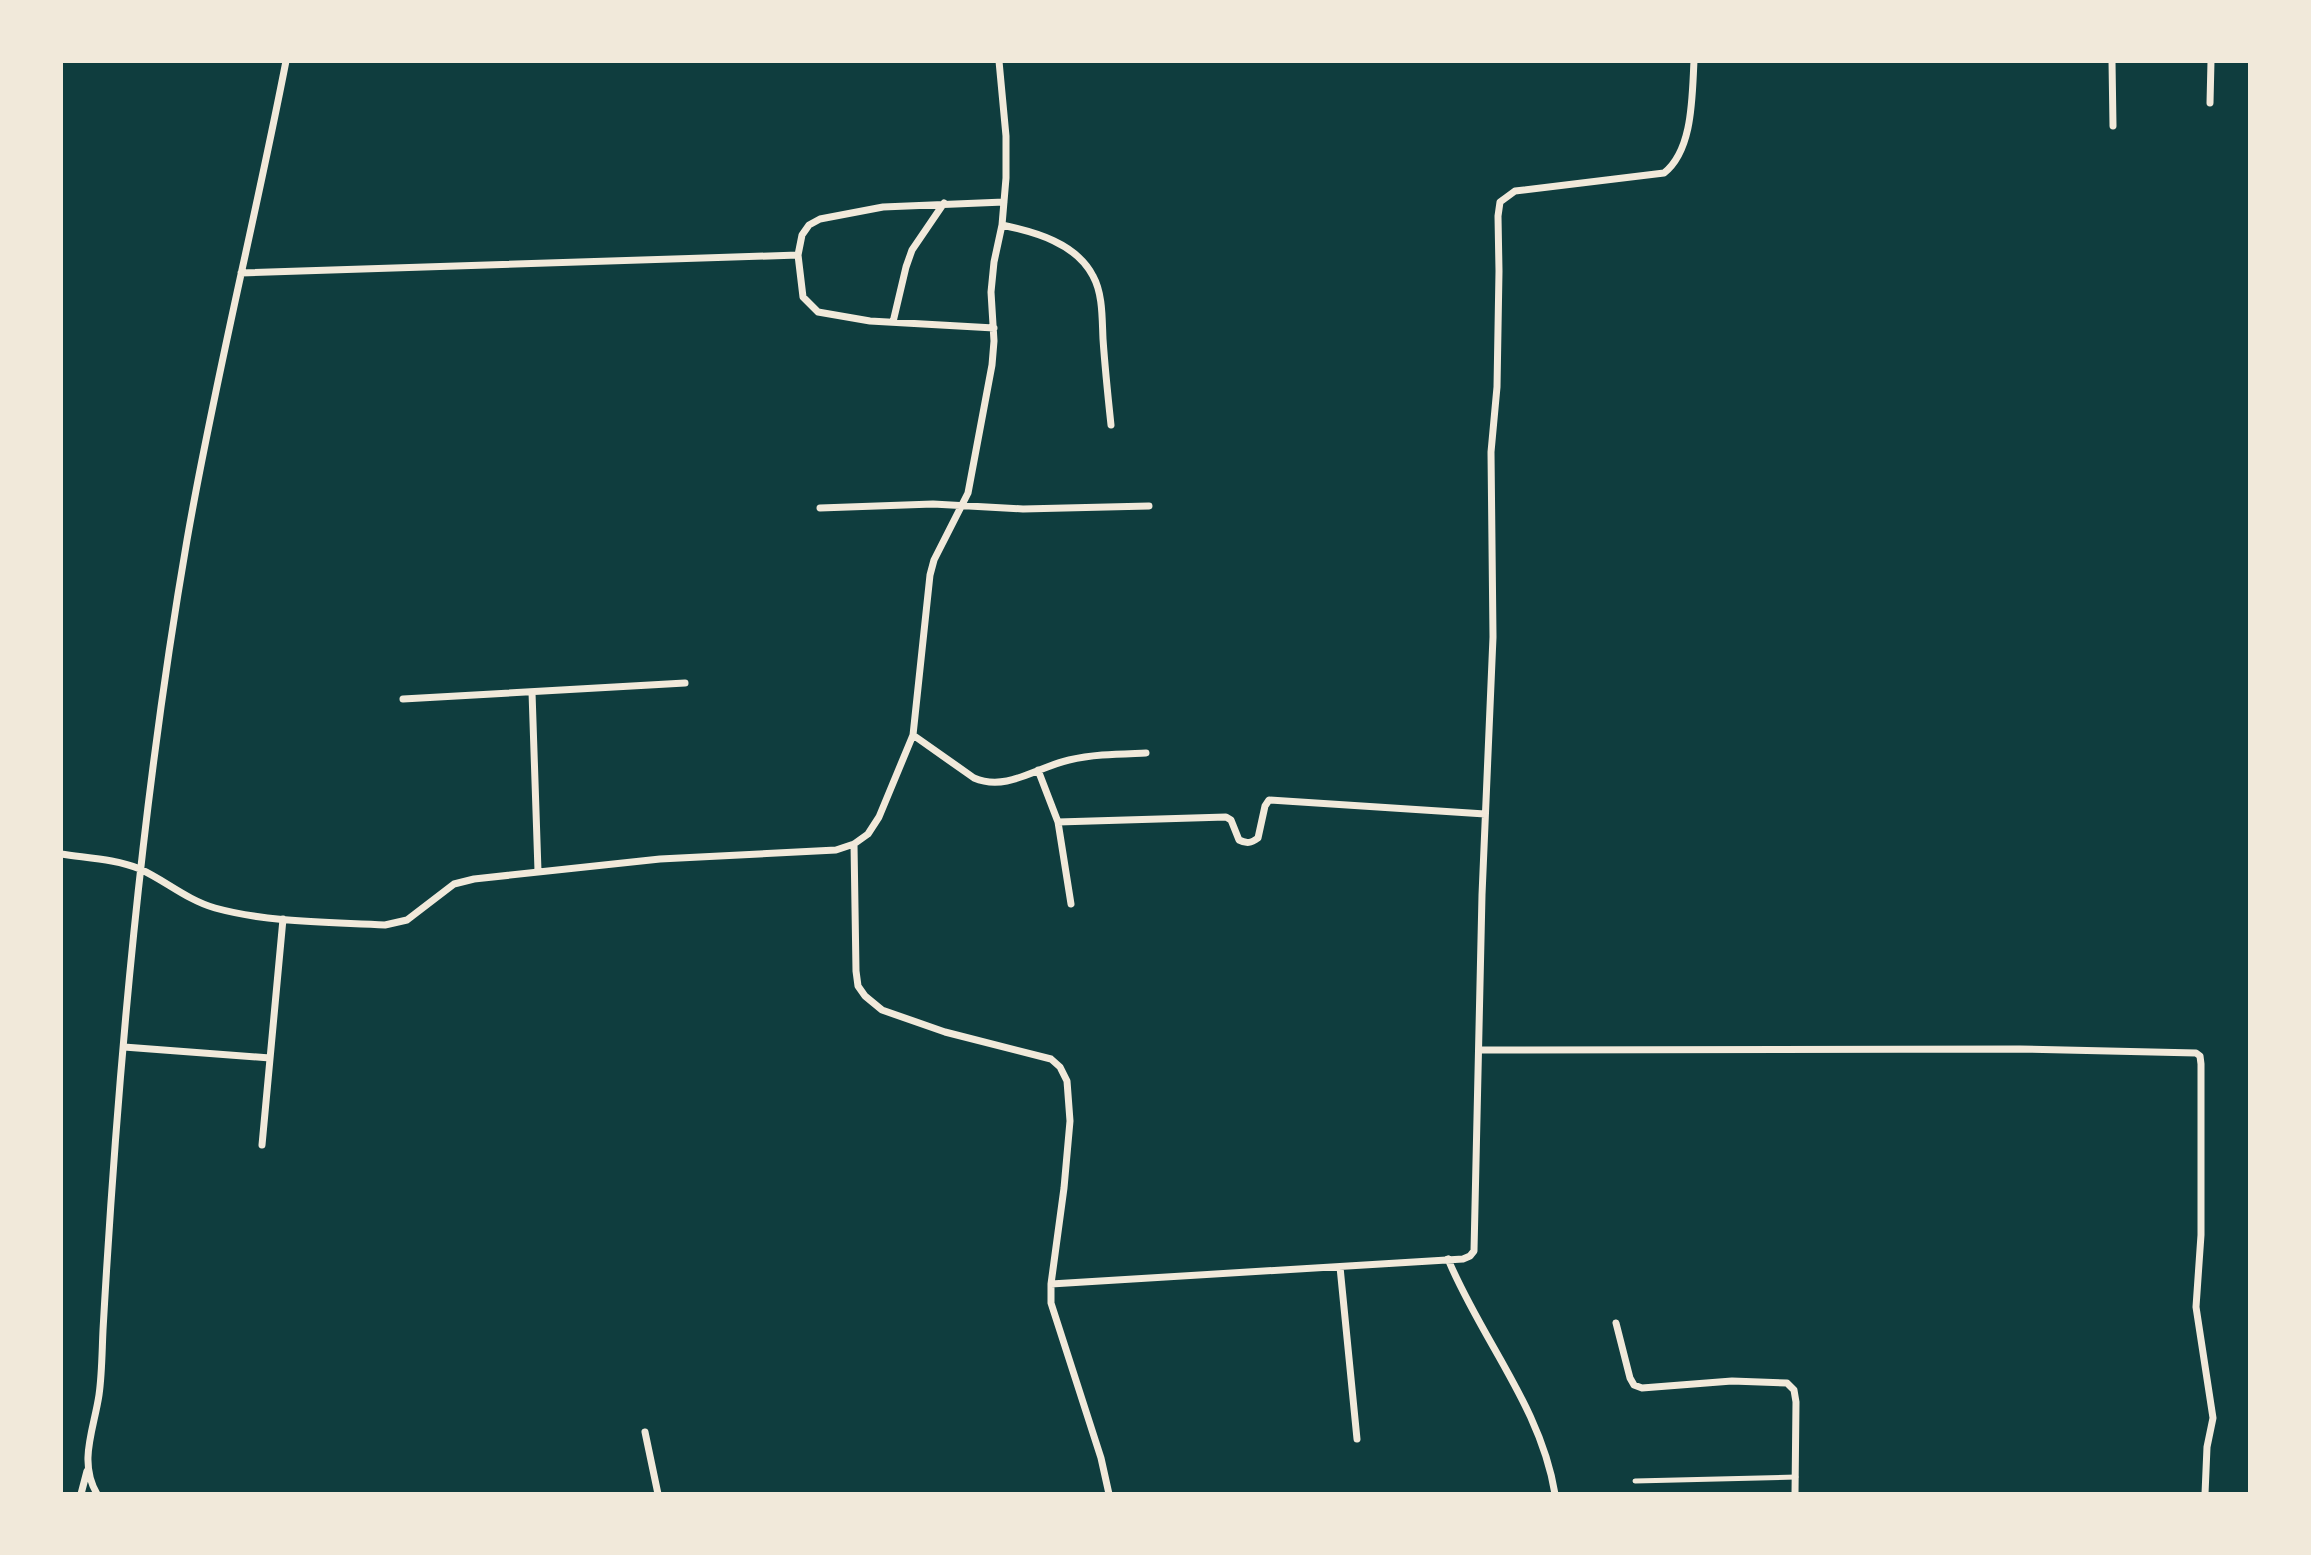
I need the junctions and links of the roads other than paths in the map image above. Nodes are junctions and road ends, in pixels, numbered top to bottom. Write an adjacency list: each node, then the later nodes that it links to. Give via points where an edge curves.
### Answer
1 (286, 61): 12 (street)
2 (999, 61): 8 (street, via 1006,136)
3 (1694, 61): 25 (street, via 1685,145 1676,164 1664,173 1515,191 1500,202 1491,478 1493,637)
4 (2112, 61): 7 (street)
5 (2211, 61): 6 (street)
6 (2210, 103)
7 (2113, 126)
8 (1004, 202): 9 (street); 10 (street)
9 (944, 203): 11 (street, via 883,207 820,219 802,235); 13 (street, via 912,250)
10 (1002, 226): 14 (street, via 991,292); 15 (street, via 1049,238 1072,252 1094,278 1101,305)
11 (797, 255): 12 (street); 13 (street, via 803,297 818,312)
12 (240, 273): 29 (street, via 187,538)
13 (893, 322): 14 (street)
14 (994, 328): 16 (street, via 972,480)
15 (1111, 425)
16 (961, 506): 17 (street); 18 (street); 22 (street, via 930,575)
17 (1150, 506)
18 (820, 508)
19 (685, 683): 20 (street)
20 (532, 692): 21 (street); 30 (street)
21 (402, 699)
22 (913, 735): 24 (street, via 986,783 1001,783); 27 (street, via 879,817 869,834)
23 (1146, 753): 24 (street, via 1067,760)
24 (1038, 770): 26 (street)
25 (1485, 814): 26 (street, via 1269,800 1258,838 1244,843 1226,817); 34 (street)
26 (1058, 822): 31 (street)
27 (854, 844): 30 (street, via 836,850); 39 (street, via 856,971 865,996 882,1010 945,1032 1051,1059 1067,1082 1070,1121)
28 (61, 855): 29 (street)
29 (140, 869): 32 (street, via 212,907); 33 (street)
30 (538, 871): 32 (street, via 454,884 407,920 385,925)
31 (1071, 904)
32 (282, 919): 35 (street)
33 (124, 1047): 35 (street); 43 (street, via 100,1393)
34 (1480, 1050): 37 (street, via 1474,1251); 52 (street, via 2196,1053 2201,1064 2201,1235 2196,1307 2213,1418)
35 (270, 1058): 36 (street)
36 (262, 1145)
37 (1448, 1259): 38 (street); 50 (street, via 1546,1451)
38 (1340, 1266): 39 (street); 42 (street)
39 (1051, 1284): 49 (street, via 1060,1336)
40 (1616, 1324): 44 (street, via 1630,1378 1642,1388 1732,1381 1787,1383 1796,1402)
41 (645, 1432): 48 (street)
42 (1357, 1439)
43 (87, 1470): 46 (street); 47 (street)
44 (1796, 1477): 45 (lane); 51 (street)
45 (1635, 1481)
46 (81, 1494)
47 (97, 1494)
48 (658, 1494)
49 (1109, 1494)
50 (1555, 1494)
51 (1795, 1494)
52 (2205, 1494)

